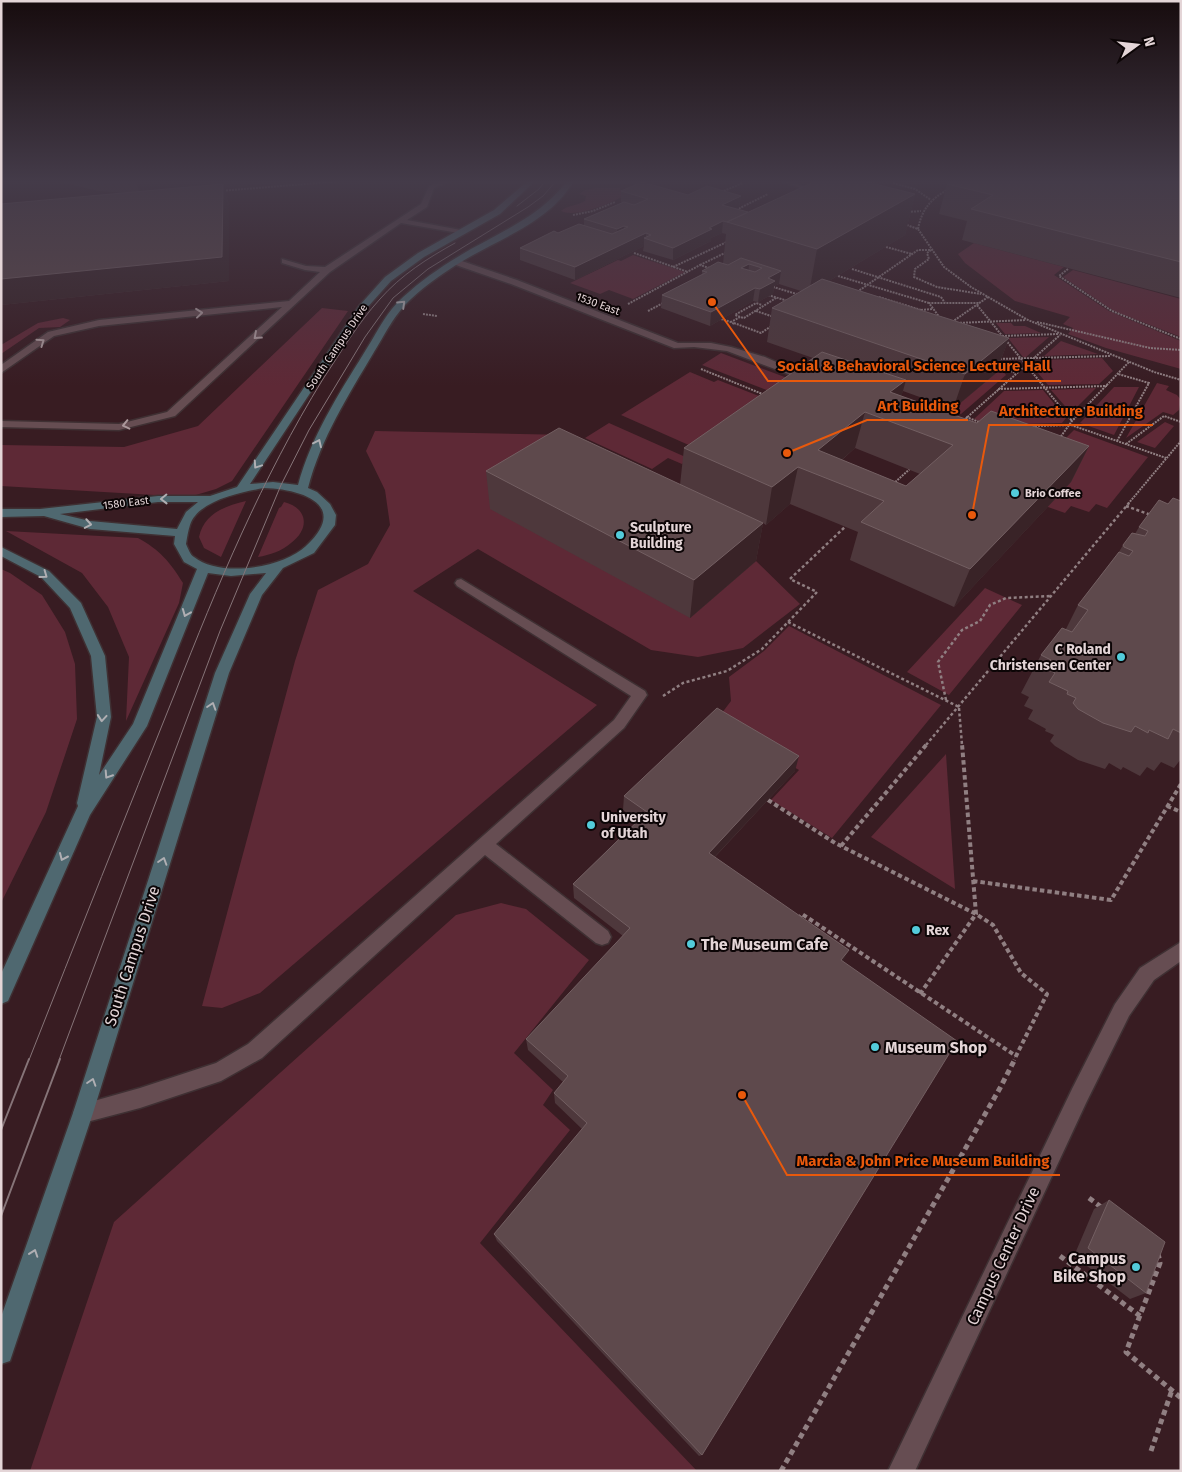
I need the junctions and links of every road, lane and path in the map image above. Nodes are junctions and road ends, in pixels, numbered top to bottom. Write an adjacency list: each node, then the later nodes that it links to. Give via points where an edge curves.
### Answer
1 (359, 249): 17 (street)
2 (432, 249): 93 (street, South Campus Drive, one-way to 93, via 388,279 362,308)
3 (479, 249): 11 (street)
4 (710, 249): 13 (path)
5 (734, 249): 12 (path)
6 (893, 249): 9 (path)
7 (931, 250): 9 (path, via 918,250); 27 (path, via 944,267); 27 (path, via 927,253 929,259 915,269 914,277 930,285)
8 (634, 253): 13 (path)
9 (913, 254): 22 (path)
10 (285, 261): 17 (street, via 305,268)
11 (456, 262): 73 (street, 1530 East, via 677,346 694,343 728,349); 94 (street, one-way to 11, via 306,470 330,418 395,311 421,286)
12 (700, 265): 15 (path); 18 (path)
13 (673, 267): 18 (path)
14 (845, 268): 37 (path, bridge, via 941,297)
15 (714, 269)
16 (1068, 269): 60 (path, via 1058,276 1112,311)
17 (327, 270): 33 (street)
18 (689, 272): 41 (path)
19 (838, 276): 22 (path)
20 (771, 283): 23 (path)
21 (768, 285): 30 (path)
22 (868, 285): 26 (path); 36 (path)
23 (764, 287)
24 (850, 288): 25 (path)
25 (868, 293)
26 (851, 295)
27 (984, 295): 31 (path)
28 (876, 296): 44 (path, bridge)
29 (776, 297): 32 (path, via 762,293 768,294); 35 (path); 39 (path)
30 (806, 297)
31 (988, 297): 38 (path); 52 (path)
32 (761, 298)
33 (293, 303): 70 (street, one-way to 33, via 51,334 99,323); 83 (street, one-way to 83, via 171,414 119,427)
34 (672, 303): 47 (path, via 666,301)
35 (794, 303)
36 (929, 303): 37 (path); 45 (path)
37 (945, 303): 38 (path)
38 (981, 303): 40 (path)
39 (762, 305): 43 (path, via 756,303); 46 (path)
40 (977, 305): 54 (path); 54 (path, via 951,323)
41 (625, 306)
42 (742, 307): 43 (path)
43 (746, 309): 49 (path, via 735,315)
44 (927, 310): 45 (path); 48 (path)
45 (934, 310): 53 (path)
46 (756, 311): 49 (path); 51 (path)
47 (645, 313)
48 (921, 314)
49 (740, 317): 55 (path)
50 (721, 319): 55 (path)
51 (782, 320)
52 (1028, 320): 54 (path); 57 (path); 61 (path, via 1150,348)
53 (942, 321)
54 (991, 322): 59 (path)
55 (731, 324): 56 (path, via 761,333)
56 (775, 324)
57 (1059, 334): 59 (path); 62 (path); 64 (path)
58 (993, 336): 59 (path)
59 (1003, 336): 63 (path)
60 (1181, 339)
61 (1181, 350)
62 (1113, 356): 64 (path); 66 (path)
63 (1021, 358): 64 (path); 65 (path); 67 (path)
64 (1033, 358): 67 (path)
65 (992, 359)
66 (1130, 362): 72 (path); 74 (path)
67 (1026, 364): 71 (path); 76 (path)
68 (992, 365): 71 (path)
69 (699, 368): 78 (path)
70 (1, 370)
71 (1016, 373): 77 (path)
72 (1118, 374): 75 (path); 86 (path, via 1149,383)
73 (812, 380)
74 (1181, 380)
75 (1107, 386): 76 (path); 82 (path)
76 (1045, 388): 77 (path); 82 (path)
77 (998, 389): 79 (path)
78 (765, 394)
79 (966, 417): 80 (path); 84 (path)
80 (962, 422)
81 (1181, 422): 89 (path, via 1164,416)
82 (1072, 423): 85 (path); 86 (path); 88 (path)
83 (1, 424)
84 (984, 424)
85 (1032, 426)
86 (1116, 441): 89 (path)
87 (1181, 441): 90 (path)
88 (1056, 443)
89 (1126, 444): 90 (path)
90 (1166, 458): 96 (path)
91 (918, 462): 92 (path)
92 (888, 488)
93 (241, 489): 94 (street, via 273,485); 95 (street)
94 (302, 489): 103 (street, via 319,497 329,510 330,525 320,541 302,556)
95 (213, 499): 98 (street, 1580 East, one-way to 98, via 158,499); 101 (street, via 191,515)
96 (1126, 506): 99 (path); 106 (path)
97 (1, 513): 98 (street, 1580 East)
98 (40, 513): 101 (street, 1580 East, one-way to 101, via 90,525)
99 (1154, 516)
100 (851, 521): 107 (path, via 790,579 817,592)
101 (180, 533): 104 (street, via 180,547 188,559)
102 (1, 551): 114 (street, one-way to 114, via 45,574 76,606 98,656 104,717)
103 (277, 567): 104 (street, via 243,573); 126 (street, South Campus Drive, one-way to 103, via 222,673 256,594)
104 (204, 568): 114 (street, one-way to 114, via 140,726)
105 (461, 583): 116 (street, via 640,695 619,724)
106 (1052, 596): 109 (path, via 1006,598 990,605 980,622 962,630 938,662); 110 (path)
107 (788, 622): 108 (path, via 762,649 727,671 683,683); 109 (path)
108 (659, 698)
109 (946, 700): 110 (path)
110 (959, 707): 117 (path); 118 (path)
111 (1181, 784): 113 (path)
112 (768, 800): 117 (path)
113 (1167, 806): 115 (path); 118 (path, via 1110,900)
114 (83, 812): 124 (street, one-way to 124)
115 (1181, 812)
116 (485, 845): 121 (street); 126 (street, via 255,1051 221,1071)
117 (841, 846): 119 (path)
118 (973, 881): 119 (path)
119 (976, 914): 123 (path); 125 (path, via 993,925 1021,972 1047,994)
120 (794, 928): 123 (path, via 802,914)
121 (602, 937)
122 (1181, 950): 137 (street, Campus Center Drive, via 1147,974 1122,1010)
123 (920, 994): 125 (path)
124 (1, 995)
125 (1016, 1056): 136 (path)
126 (83, 1113): 132 (street, South Campus Drive, one-way to 126)
127 (1089, 1198): 128 (path)
128 (1104, 1209)
129 (1154, 1247): 131 (path, via 1160,1263)
130 (1060, 1256): 131 (path)
131 (1140, 1316): 133 (path, via 1126,1352)
132 (1, 1352)
133 (1172, 1390): 134 (path); 135 (path)
134 (1181, 1398)
135 (1150, 1451)
136 (781, 1471)
137 (901, 1471)

